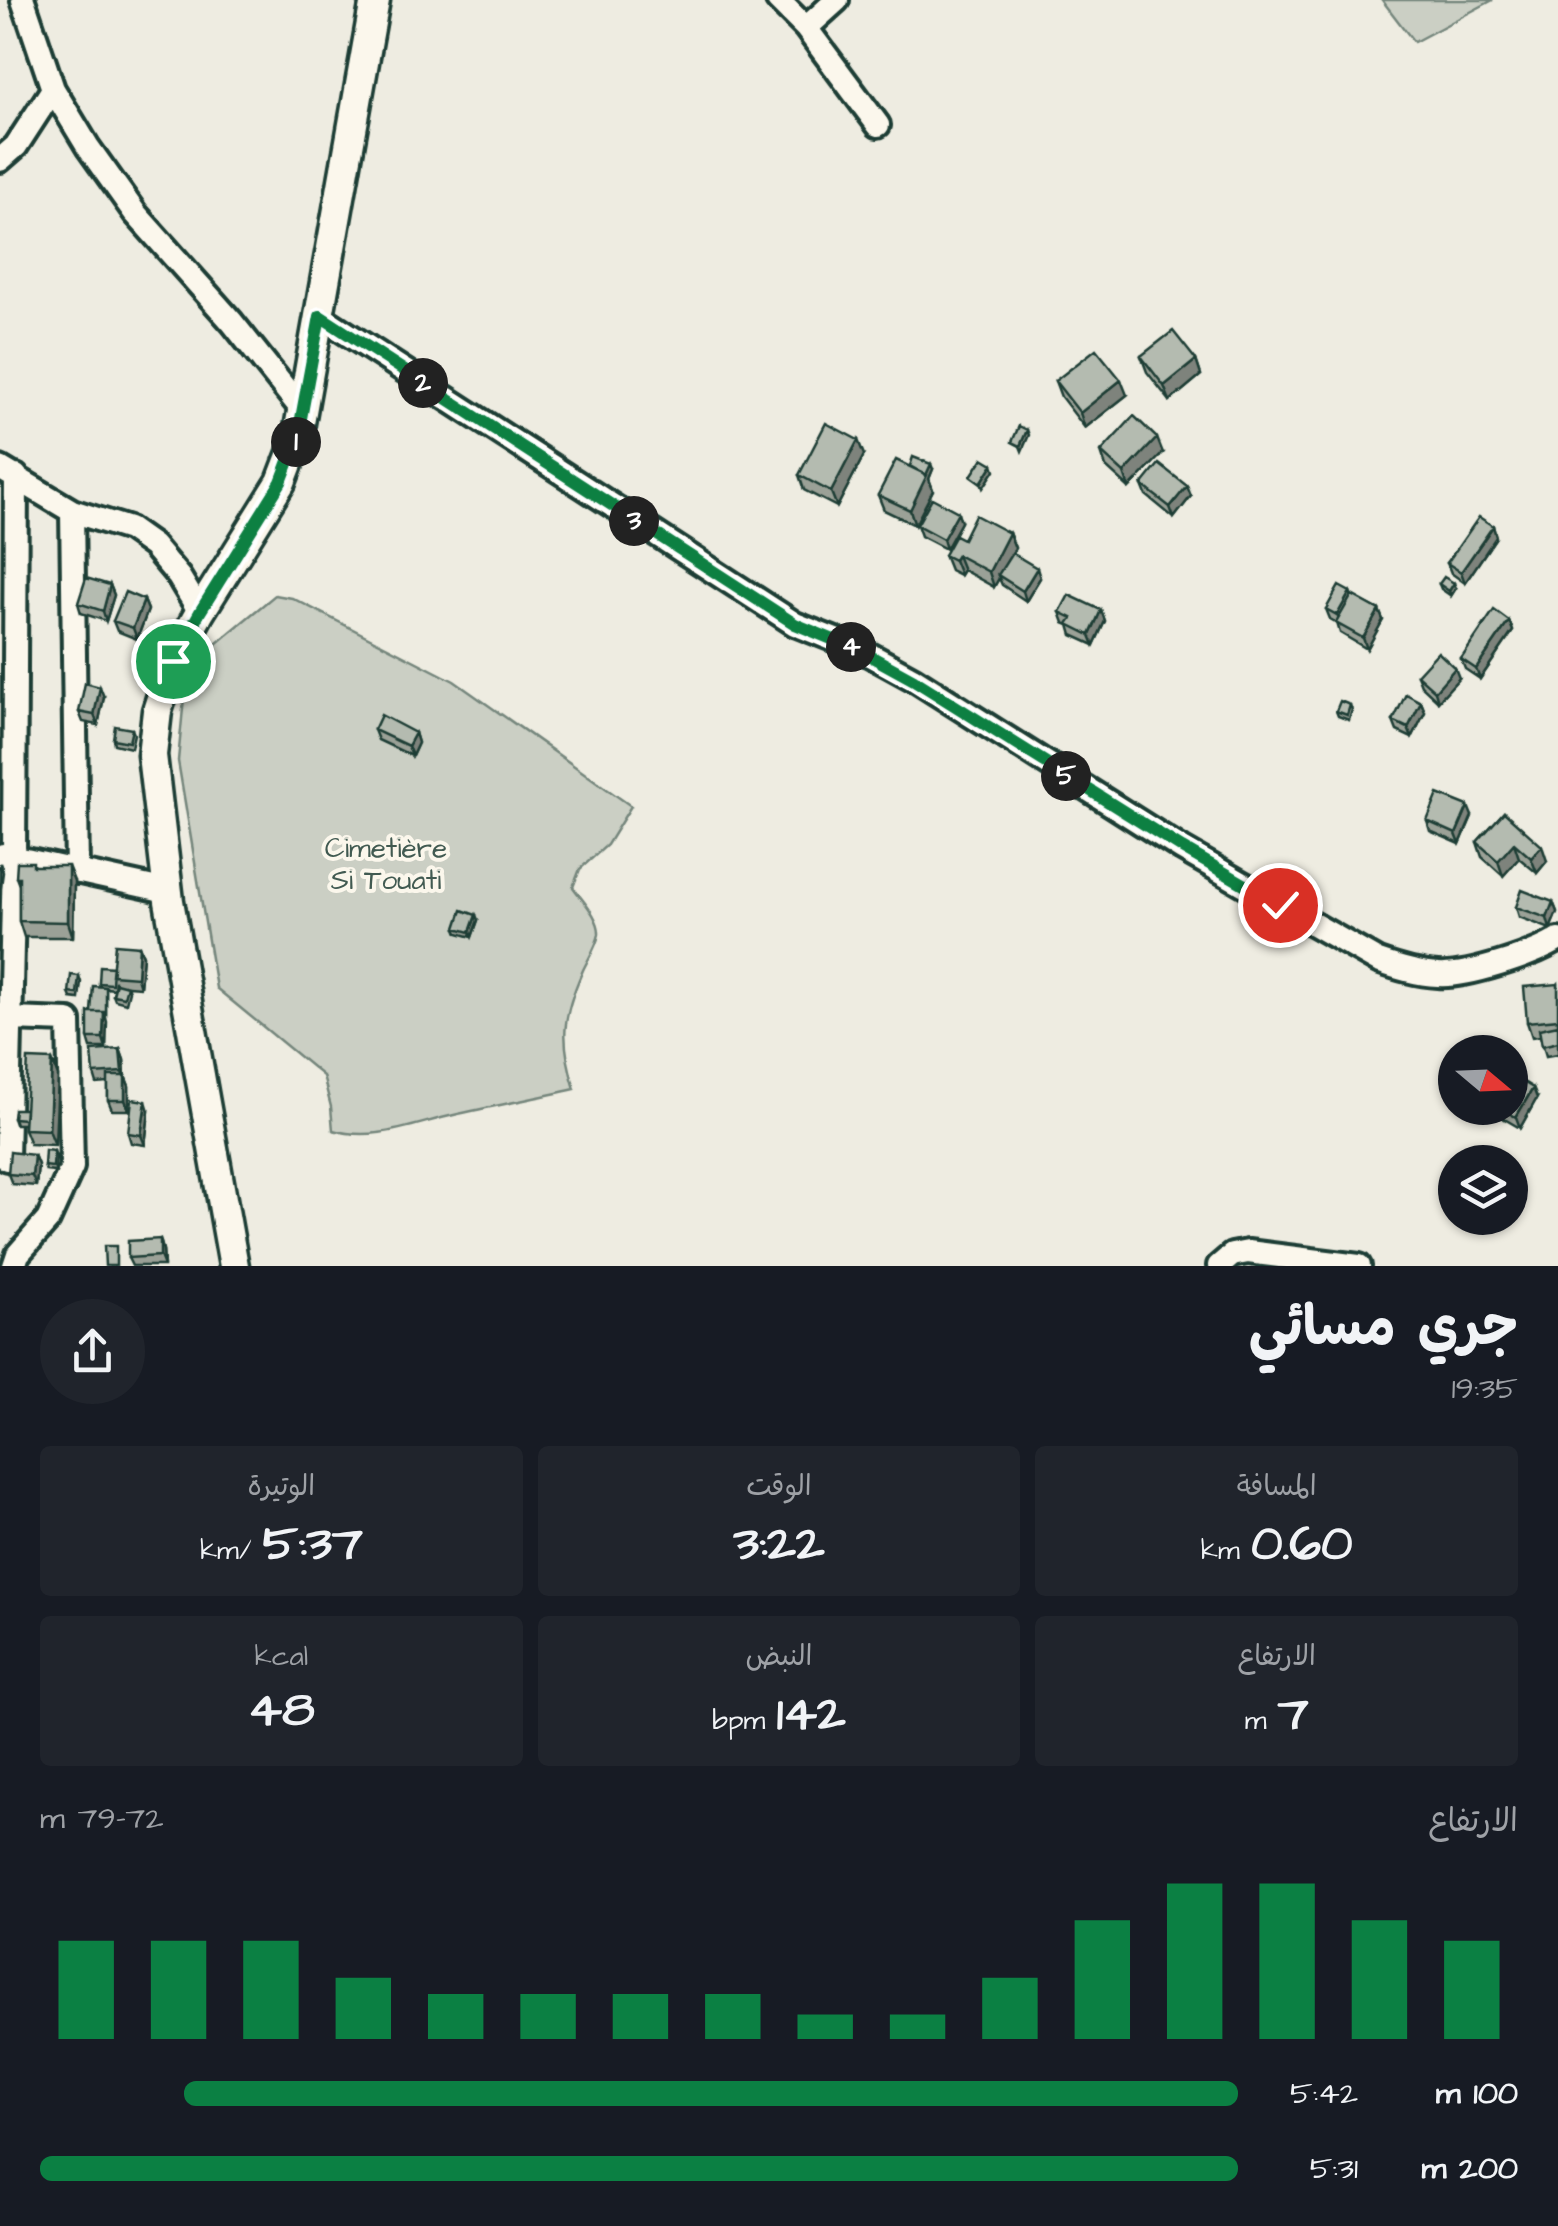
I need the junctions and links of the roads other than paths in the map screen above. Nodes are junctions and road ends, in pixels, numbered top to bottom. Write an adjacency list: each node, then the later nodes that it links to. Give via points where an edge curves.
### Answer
1 (23, 0): 6 (street)
2 (374, 0): 9 (main road)
3 (778, 0): 5 (street)
4 (837, 0): 5 (street)
5 (806, 28): 7 (street)
6 (54, 89): 8 (street); 10 (street, via 135,213)
7 (878, 124)
8 (0, 160)
9 (320, 316): 10 (main road); 17 (street, via 795,624 914,680 1378,961 1443,976)
10 (304, 411): 13 (main road, via 281,482)
11 (8, 472): 12 (street); 14 (street)
12 (72, 511): 13 (street, via 129,529 153,546); 15 (street)
13 (200, 612): 16 (main road, via 173,661 155,726 152,754)
14 (7, 856): 15 (street); 18 (street)
15 (77, 872): 16 (street)
16 (168, 891): 21 (main road)
17 (1558, 940)
18 (10, 1019): 19 (street); 20 (street, via 69,1022 72,1130 72,1167 48,1220)
19 (7, 1158)
20 (14, 1266)
21 (234, 1266)
22 (1219, 1266): 23 (street, via 1248,1252)
23 (1360, 1266)

